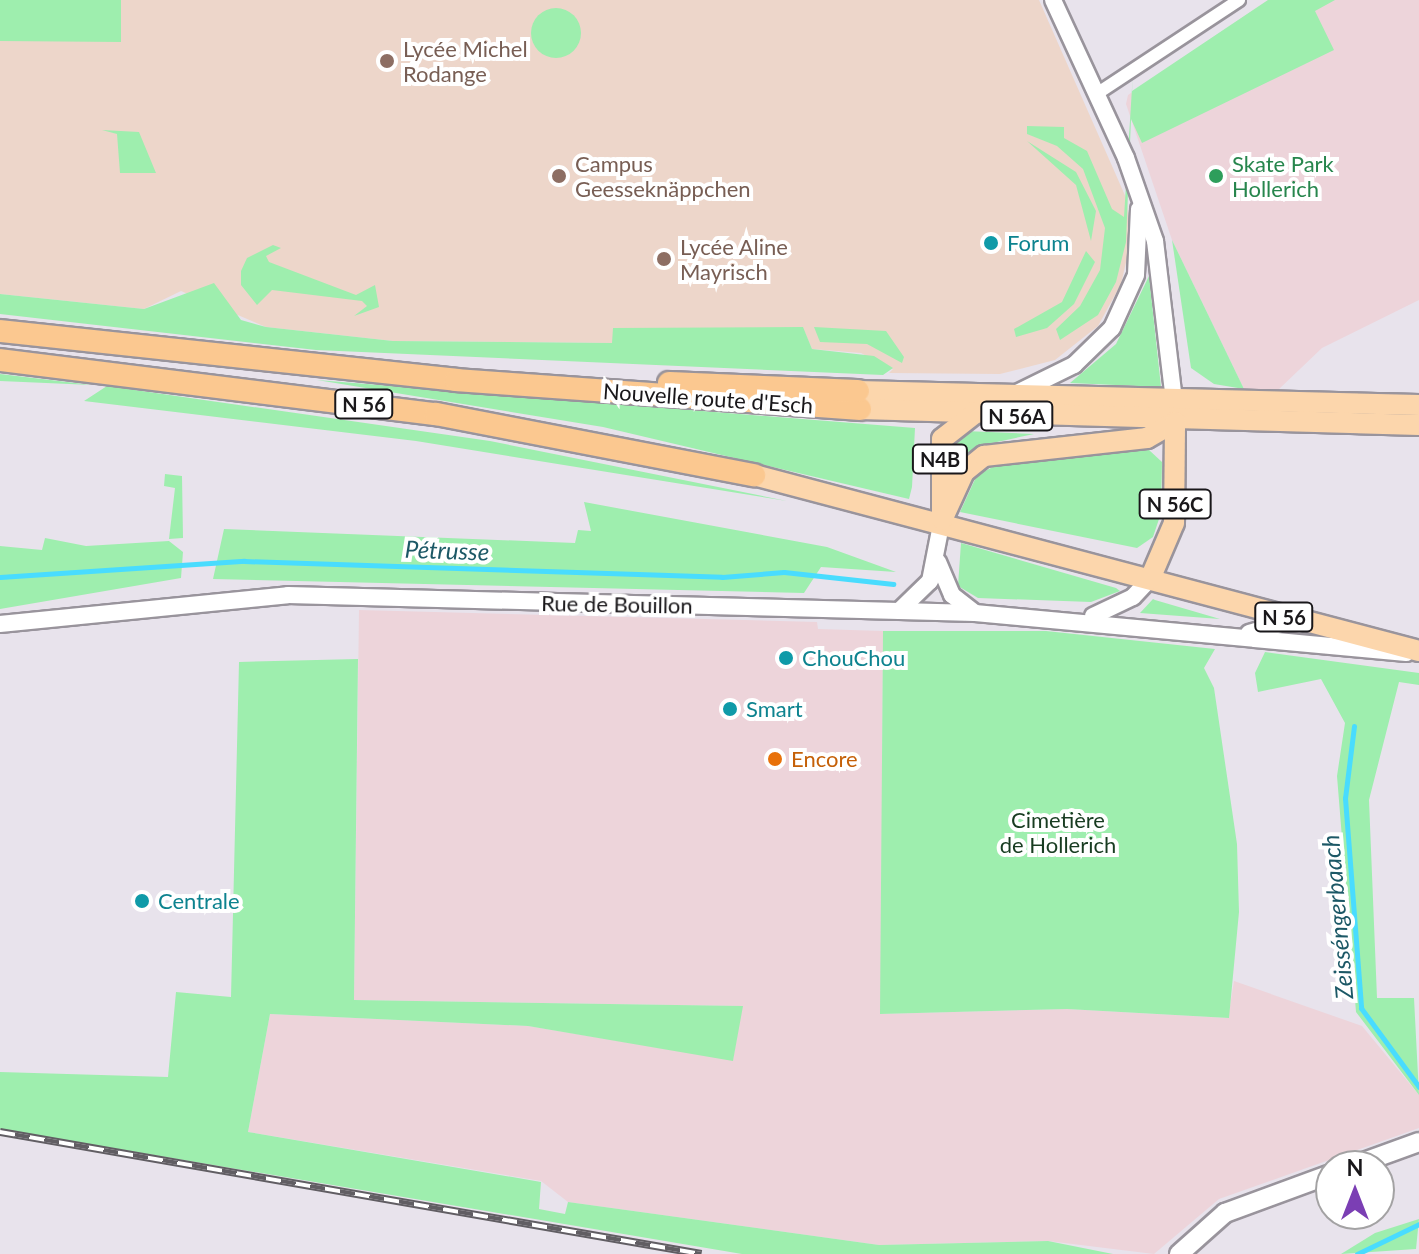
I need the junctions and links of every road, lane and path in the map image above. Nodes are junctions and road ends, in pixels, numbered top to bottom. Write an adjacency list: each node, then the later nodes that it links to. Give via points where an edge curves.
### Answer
1 (1053, 0): 3 (street)
2 (1239, 0): 3 (street)
3 (1098, 93): 4 (street)
4 (1138, 191): 8 (street, via 1136,275 1121,314 1085,356); 10 (street, via 1163,277)
5 (0, 331): 7 (highway, Nouvelle route d'Esch / N 56)
6 (0, 360): 15 (highway, N 56, via 436,414)
7 (568, 388): 9 (highway, Nouvelle route d'Esch / N 56A)
8 (1017, 393): 9 (main road, N 56A); 10 (main road, N 56A); 12 (main road)
9 (859, 400): 12 (main road, Nouvelle route d'Esch / N 56A)
10 (1175, 400): 11 (main road, N 56A); 13 (street)
11 (1419, 405)
12 (975, 414): 13 (main road, Nouvelle route d'Esch / N 56A); 16 (main road, N4B, via 942,439)
13 (1175, 422): 14 (main road, Nouvelle route d'Esch / N 56A); 16 (main road, N4B, via 1147,438 984,456 964,472); 18 (main road, N 56C, via 1174,523)
14 (1419, 425)
15 (754, 475): 16 (main road, N 56)
16 (942, 520): 17 (street); 18 (main road, N 56)
17 (938, 562): 19 (street, via 930,581); 20 (street, via 952,595)
18 (1150, 579): 21 (street, via 1133,597); 22 (main road, N 56)
19 (899, 611): 20 (street, Rue de Bouillon); 23 (street, Rue de Bouillon, via 288,595)
20 (975, 613): 21 (street, Rue de Bouillon)
21 (1083, 619): 24 (street, Rue de Bouillon)
22 (1295, 620): 24 (street, Rue de Bouillon); 25 (main road, N 56)
23 (0, 624)
24 (1235, 634): 25 (street, Rue de Bouillon, via 1320,649)
25 (1419, 652)
26 (1419, 1142): 27 (main road)
27 (1395, 1151)
28 (1315, 1180): 29 (main road, via 1225,1213)
29 (1179, 1254)

